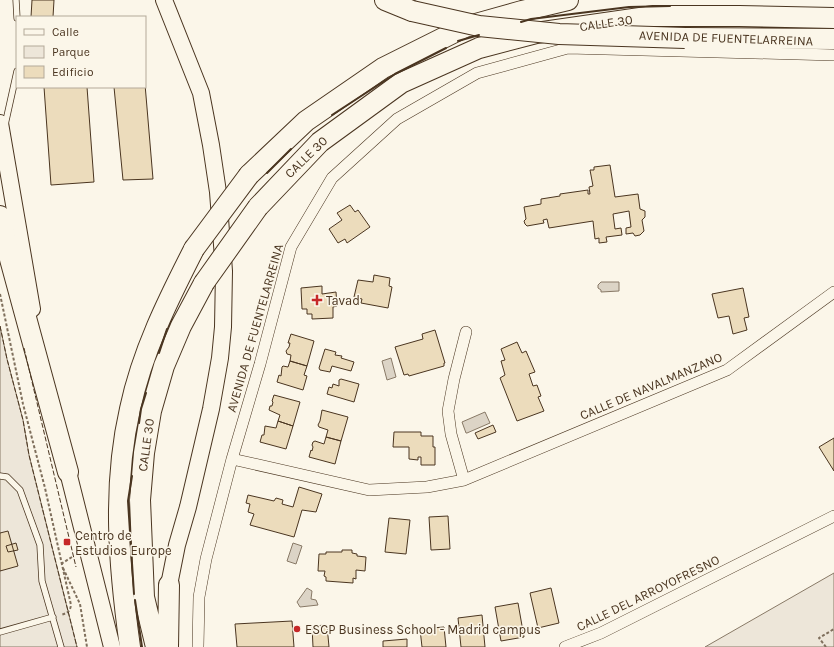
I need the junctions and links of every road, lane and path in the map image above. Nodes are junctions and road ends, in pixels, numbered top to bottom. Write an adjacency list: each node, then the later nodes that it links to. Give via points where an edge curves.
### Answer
1 (16, 0): 6 (lane)
2 (157, 0): 8 (street)
3 (164, 0): 8 (street)
4 (385, 0): 9 (highway, bridge, via 412,11 479,26 559,34)
5 (568, 0): 32 (highway, CALLE 30, bridge, via 465,27 383,68 306,121 249,175 194,249 162,313 146,356 130,408 122,453 118,502 123,598)
6 (17, 16)
7 (834, 18): 33 (highway, CALLE 30, bridge, via 654,16 536,33 479,48 401,83 320,142 258,207 204,283 181,326 164,366 151,411 140,500 144,597)
8 (175, 30): 25 (street, via 201,93 218,192 224,271 220,358 211,409)
9 (834, 40)
10 (834, 55): 18 (street, AVENIDA DE FUENTELARREINA, via 568,48 477,73 397,119 332,178 291,246)
11 (16, 76): 13 (lane)
12 (0, 123): 13 (street)
13 (2, 139): 19 (street, via 34,322)
14 (0, 216): 19 (highway)
15 (834, 292): 21 (street, CALLE DE NAVALMANZANO, via 727,370)
16 (0, 294): 24 (path)
17 (466, 332): 21 (street, via 448,411 451,434)
18 (232, 459): 21 (street, CALLE DE NAVALMANZANO, via 369,490 427,487); 36 (street, AVENIDA DE FUENTELARREINA, via 205,567 200,597)
19 (68, 472): 31 (street)
20 (0, 476): 26 (lane, via 7,477 20,490 40,545 42,581)
21 (464, 480)
22 (834, 516): 37 (street, CALLE DEL ARROYOFRESNO, via 602,632)
23 (72, 556): 24 (path)
24 (61, 564): 26 (path, via 71,605 68,612); 30 (path, via 80,604)
25 (169, 585): 34 (highway); 35 (street)
26 (53, 617): 28 (lane); 29 (lane)
27 (834, 629): 38 (path, via 819,638)
28 (0, 632)
29 (62, 647)
30 (87, 647)
31 (112, 647)
32 (130, 647)
33 (156, 647)
34 (168, 647)
35 (176, 647)
36 (198, 647)
37 (565, 647)
38 (826, 647)

